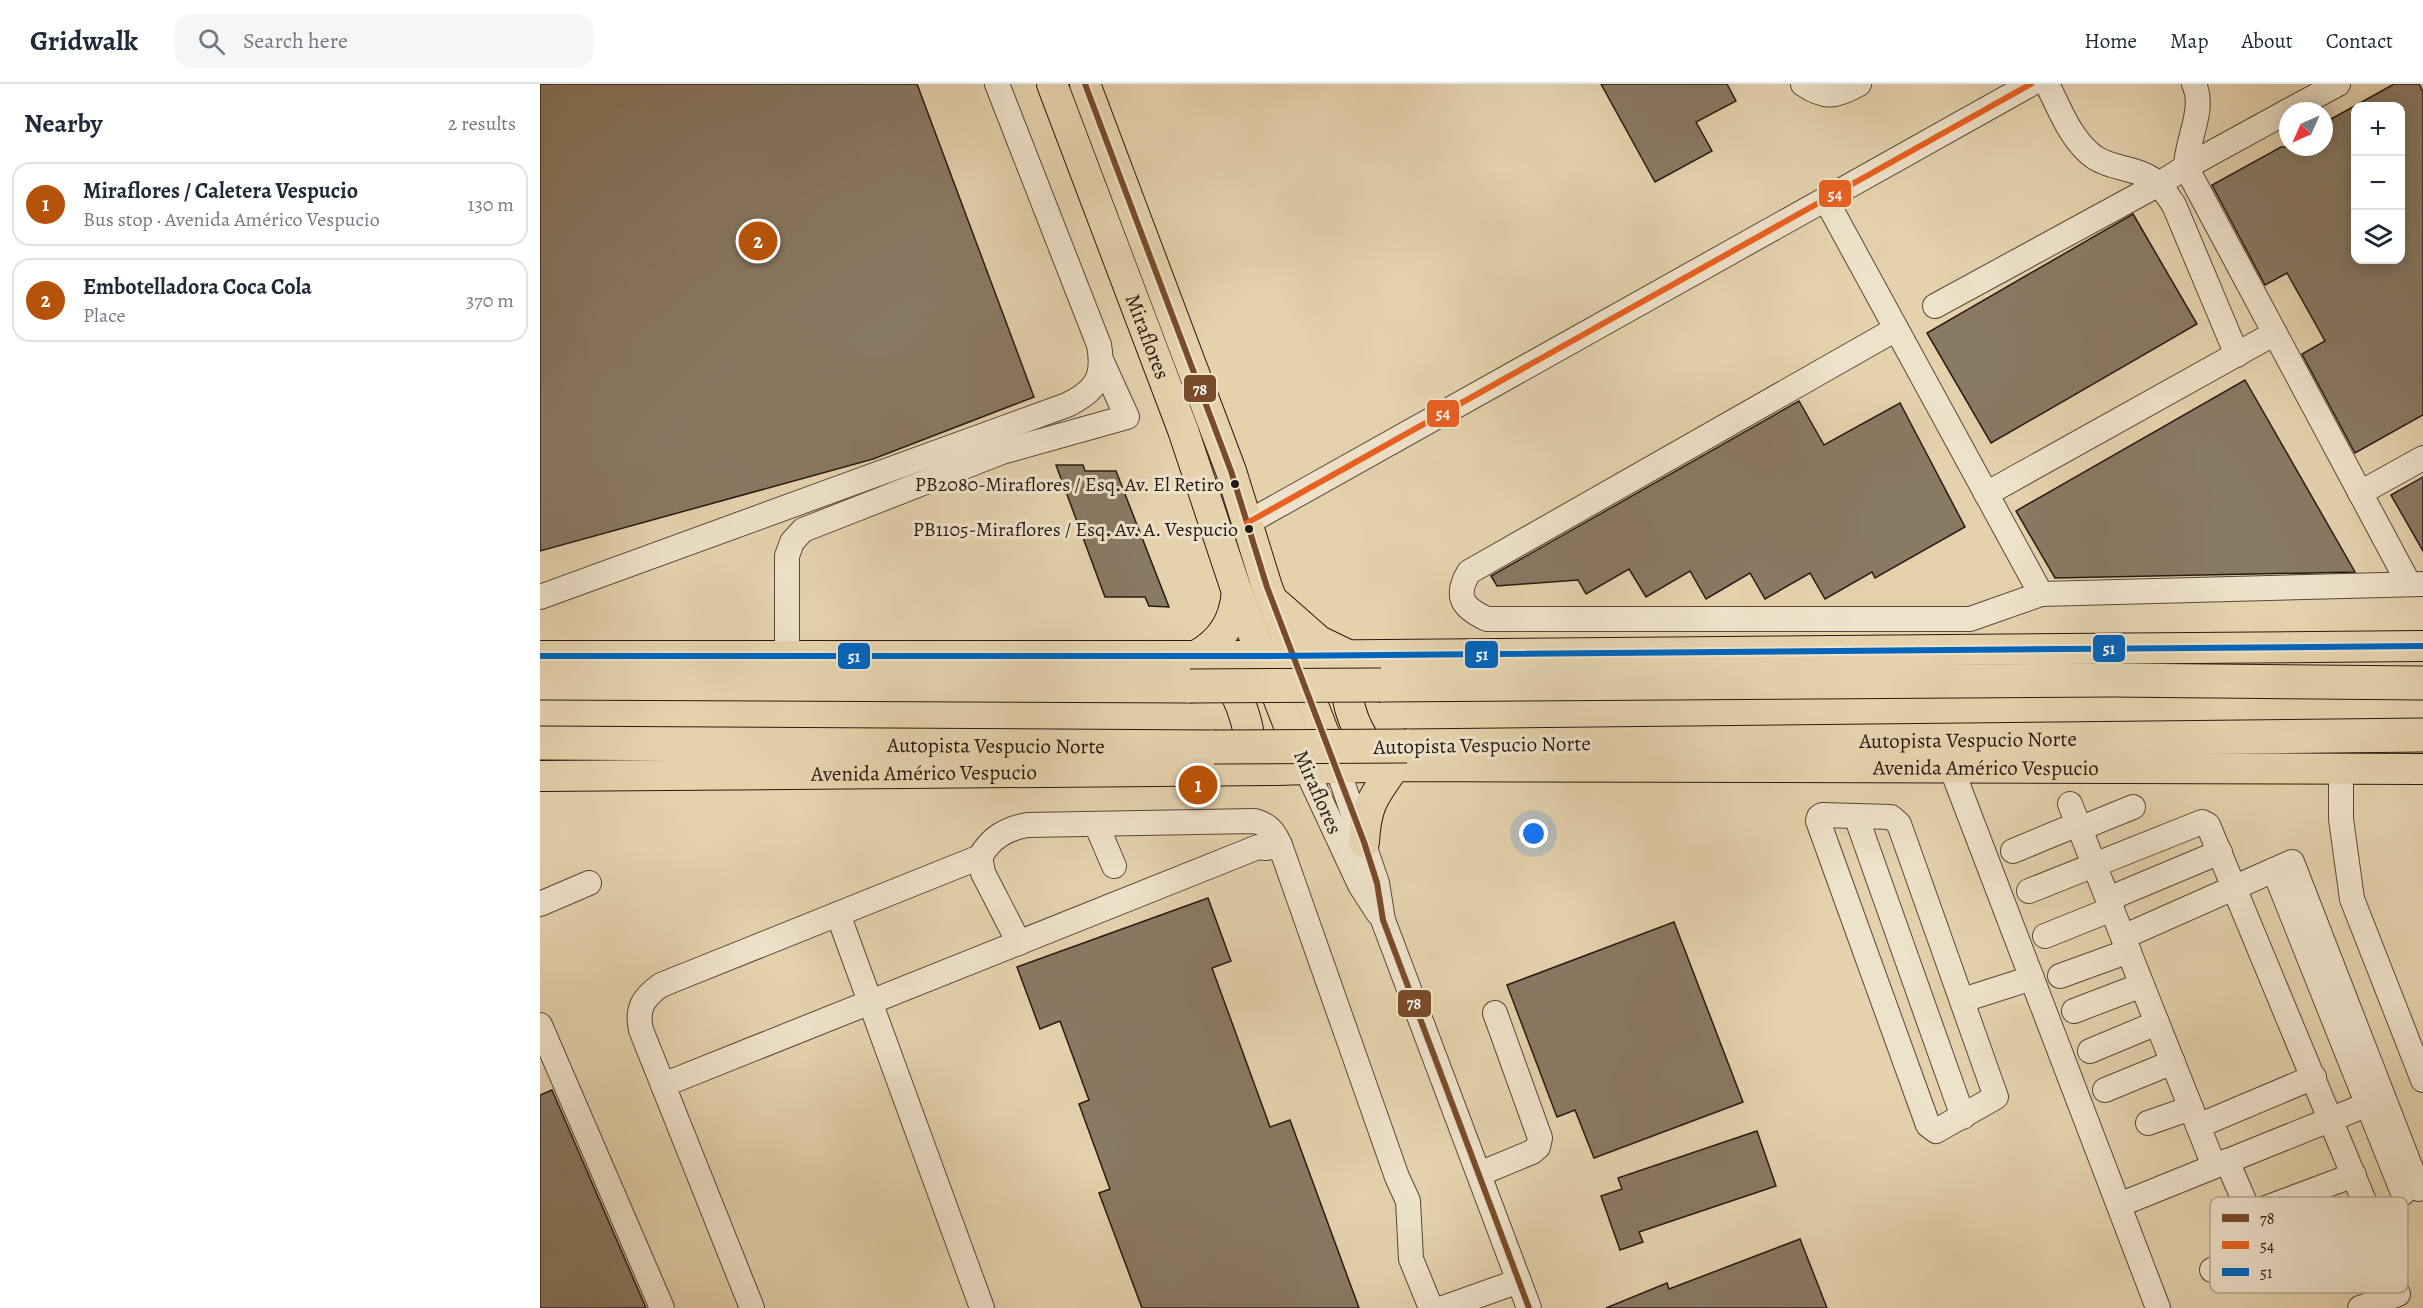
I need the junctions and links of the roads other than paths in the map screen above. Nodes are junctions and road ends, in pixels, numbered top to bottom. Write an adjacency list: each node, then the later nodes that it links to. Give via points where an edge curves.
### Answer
1 (997, 84): 19 (street, via 1100,345)
2 (1052, 84): 25 (main road, Miraflores, via 1183,430)
3 (1085, 84): 23 (main road, Miraflores, via 1231,471)
4 (1803, 84): 5 (street, via 1827,95 1842,93)
5 (1858, 84)
6 (2031, 84): 14 (street)
7 (2047, 84): 13 (street, via 2071,131 2087,151 2103,162 2137,172)
8 (2194, 84): 12 (street, via 2198,103)
9 (2338, 84): 10 (street)
10 (2305, 102)
11 (2279, 116): 12 (street)
12 (2186, 167): 13 (street); 17 (street)
13 (2159, 184): 15 (street); 18 (street, via 2174,205)
14 (1826, 200): 16 (street); 23 (street)
15 (1935, 306)
16 (1896, 329): 22 (street); 26 (street, via 1469,572 1462,584 1462,600 1470,611 1487,619 1970,619)
17 (2275, 333): 18 (street); 21 (street)
18 (2237, 354): 22 (street)
19 (1102, 362): 27 (street, via 1098,380 1089,391 1066,405); 32 (street, via 1127,417 1002,452 803,530 792,542 787,556)
20 (2423, 458): 21 (street)
21 (2360, 493): 24 (street)
22 (1986, 494): 26 (street)
23 (1246, 523): 28 (main road, Miraflores)
24 (2416, 584): 26 (street)
25 (1237, 592): 33 (main road, Miraflores); 35 (main road, via 1226,630)
26 (2041, 594)
27 (540, 597)
28 (1271, 598): 30 (main road, via 1319,642); 34 (main road, Miraflores)
29 (2423, 646): 30 (main road)
30 (1348, 655): 34 (main road); 40 (main road, via 1346,690 1362,735 1374,753)
31 (540, 656): 32 (main road)
32 (787, 656): 35 (main road)
33 (1262, 656): 34 (main road); 35 (main road); 44 (main road, Miraflores)
34 (1293, 656): 41 (main road, Miraflores)
35 (1193, 671): 36 (highway); 37 (highway, bridge, via 1381,685 2100,680); 46 (main road, via 1218,671 1235,694 1250,738)
36 (540, 683)
37 (2423, 683)
38 (2423, 735): 40 (highway, Autopista Vespucio Norte)
39 (540, 743): 40 (highway, Autopista Vespucio Norte, bridge, via 1214,747)
40 (1401, 756): 41 (main road, Avenida Américo Vespucio); 42 (main road, Avenida Américo Vespucio); 52 (main road, via 1372,799)
41 (1337, 767): 44 (main road, Avenida Américo Vespucio); 52 (street, Miraflores)
42 (1951, 767): 43 (main road, Avenida Américo Vespucio); 70 (street)
43 (2341, 768): 45 (main road, Avenida Américo Vespucio); 81 (street, via 2341,819 2352,899)
44 (1306, 769): 46 (main road, Avenida Américo Vespucio); 65 (street, Miraflores, via 1360,885)
45 (2423, 769)
46 (1245, 770): 47 (main road, Avenida Américo Vespucio)
47 (540, 776)
48 (2133, 807): 50 (street)
49 (1856, 816): 72 (street, via 1891,817 1899,824); 85 (street); 85 (street, via 1822,815 1818,821 1928,1125 1936,1131)
50 (2076, 819): 54 (street); 57 (street)
51 (1096, 824): 53 (street, via 1255,821 1274,832); 56 (street, via 1014,827 998,835); 58 (street)
52 (1364, 842): 65 (street, Miraflores)
53 (1280, 845): 67 (street, via 1258,847); 102 (street, via 1408,1202 1411,1259)
54 (2013, 851)
55 (2220, 852): 57 (street, via 2208,825 2202,822); 60 (street); 63 (street)
56 (980, 857): 64 (street); 67 (street, via 983,873)
57 (2094, 865): 61 (street); 63 (street)
58 (1114, 866)
59 (589, 883): 62 (street)
60 (2235, 888): 68 (street); 80 (street); 84 (street, via 2293,863)
61 (2029, 891)
62 (540, 904)
63 (2110, 904): 66 (street); 68 (street)
64 (838, 914): 73 (street); 82 (street, via 651,992 644,999 638,1018)
65 (1383, 920): 90 (street, Miraflores)
66 (2045, 936)
67 (1019, 943): 73 (street)
68 (2126, 944): 69 (street); 71 (street)
69 (2060, 976)
70 (2032, 978): 72 (street); 96 (street)
71 (2142, 985): 74 (street); 76 (street)
72 (1963, 1000): 85 (street, via 1996,1097)
73 (871, 1002): 82 (street); 101 (street)
74 (2074, 1011)
75 (1495, 1013): 90 (street, via 1540,1138 1532,1152)
76 (2157, 1023): 78 (street); 79 (street)
77 (540, 1025): 99 (street)
78 (2090, 1051)
79 (2173, 1062): 83 (street); 86 (street)
80 (2314, 1077): 86 (street); 87 (street)
81 (2423, 1080)
82 (663, 1085): 100 (street)
83 (2105, 1090)
84 (2376, 1101): 87 (street); 92 (street)
85 (1963, 1117)
86 (2194, 1117): 88 (street); 89 (street)
87 (2331, 1119): 89 (street); 91 (street)
88 (2148, 1123)
89 (2220, 1164): 93 (street); 96 (street)
90 (1479, 1174): 97 (street, Miraflores)
91 (2354, 1175): 94 (street); 95 (street)
92 (2411, 1191)
93 (2240, 1197)
94 (2295, 1197)
95 (2363, 1197)
96 (2119, 1205): 105 (street)
97 (1519, 1281): 103 (street); 104 (street, Miraflores)
98 (2398, 1294): 106 (street)
99 (662, 1308)
100 (752, 1308)
101 (982, 1308)
102 (1431, 1308)
103 (1443, 1308)
104 (1529, 1308)
105 (2158, 1308)
106 (2360, 1308)

